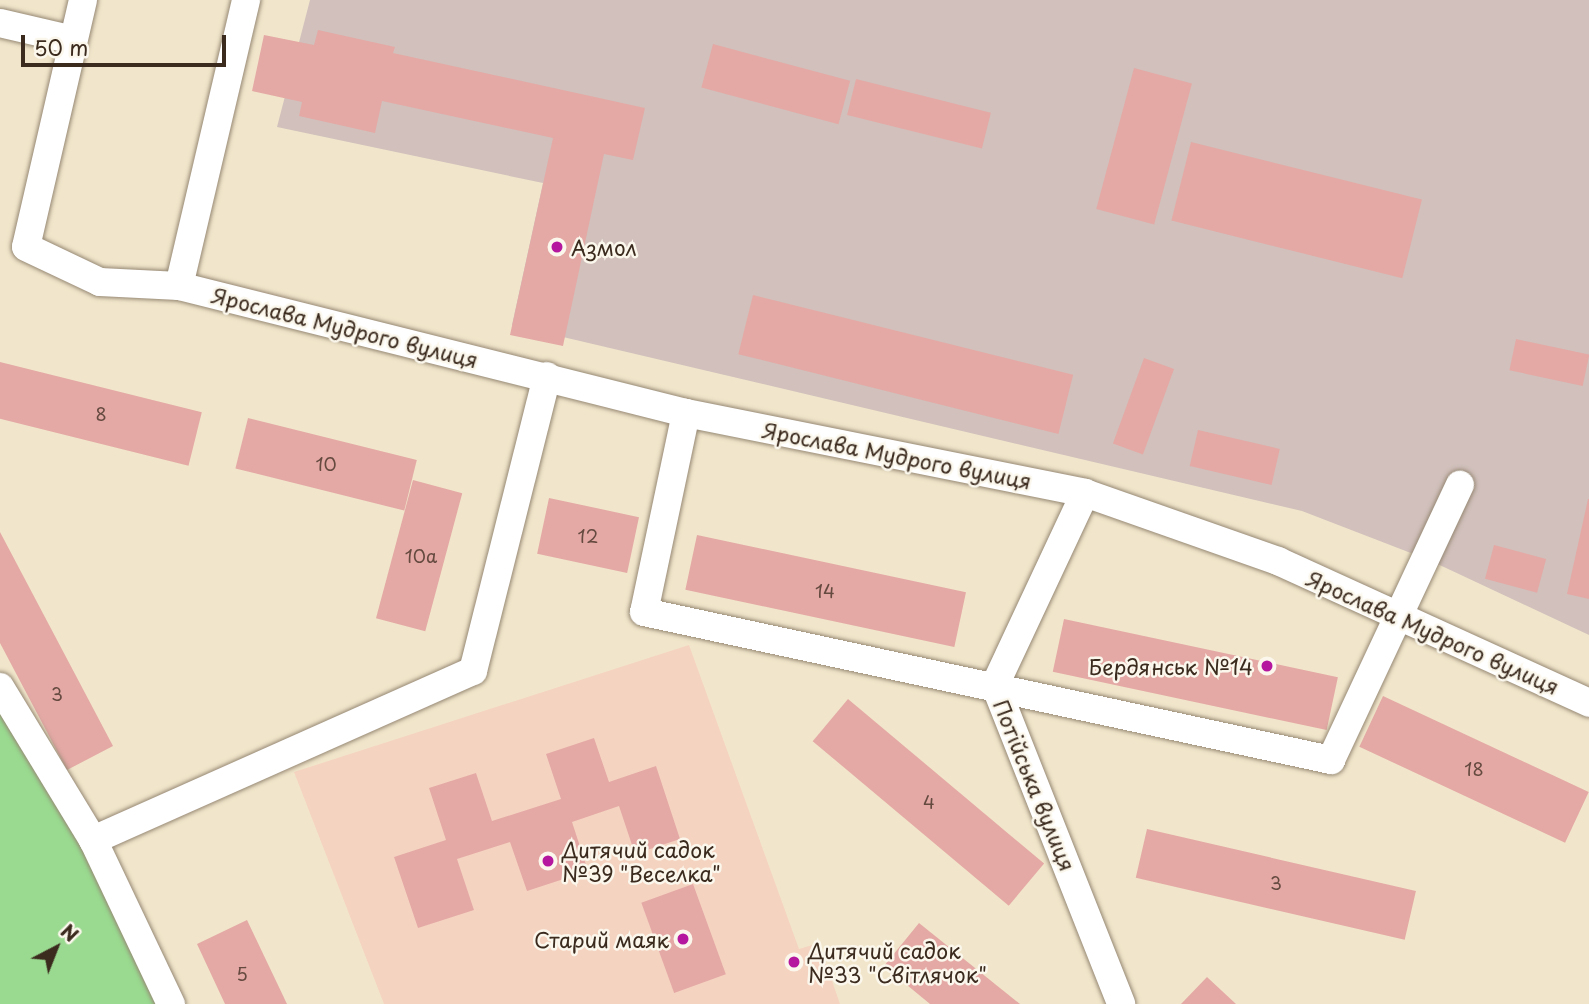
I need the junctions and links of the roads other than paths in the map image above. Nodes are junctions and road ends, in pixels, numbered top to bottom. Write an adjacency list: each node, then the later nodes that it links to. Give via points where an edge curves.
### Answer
1 (83, 0): 4 (street, Ярослава Мудрого вулиця)
2 (246, 0): 5 (street)
3 (0, 23): 4 (street)
4 (73, 40): 5 (street, Ярослава Мудрого вулиця, via 26,247 100,282)
5 (179, 286): 6 (street, Ярослава Мудрого вулиця)
6 (547, 376): 7 (street, Ярослава Мудрого вулиця); 14 (street, via 473,671)
7 (686, 413): 9 (street, Ярослава Мудрого вулиця); 11 (street, via 644,612)
8 (1461, 485): 10 (street)
9 (1085, 493): 10 (street, Ярослава Мудрого вулиця, via 1278,561); 11 (street, Потійська вулиця)
10 (1401, 618): 11 (street, via 1331,760); 13 (street, Ярослава Мудрого вулиця)
11 (995, 685): 16 (street, Потійська вулиця)
12 (0, 687): 14 (street)
13 (1589, 703)
14 (93, 841): 15 (street)
15 (171, 1004)
16 (1121, 1004)

